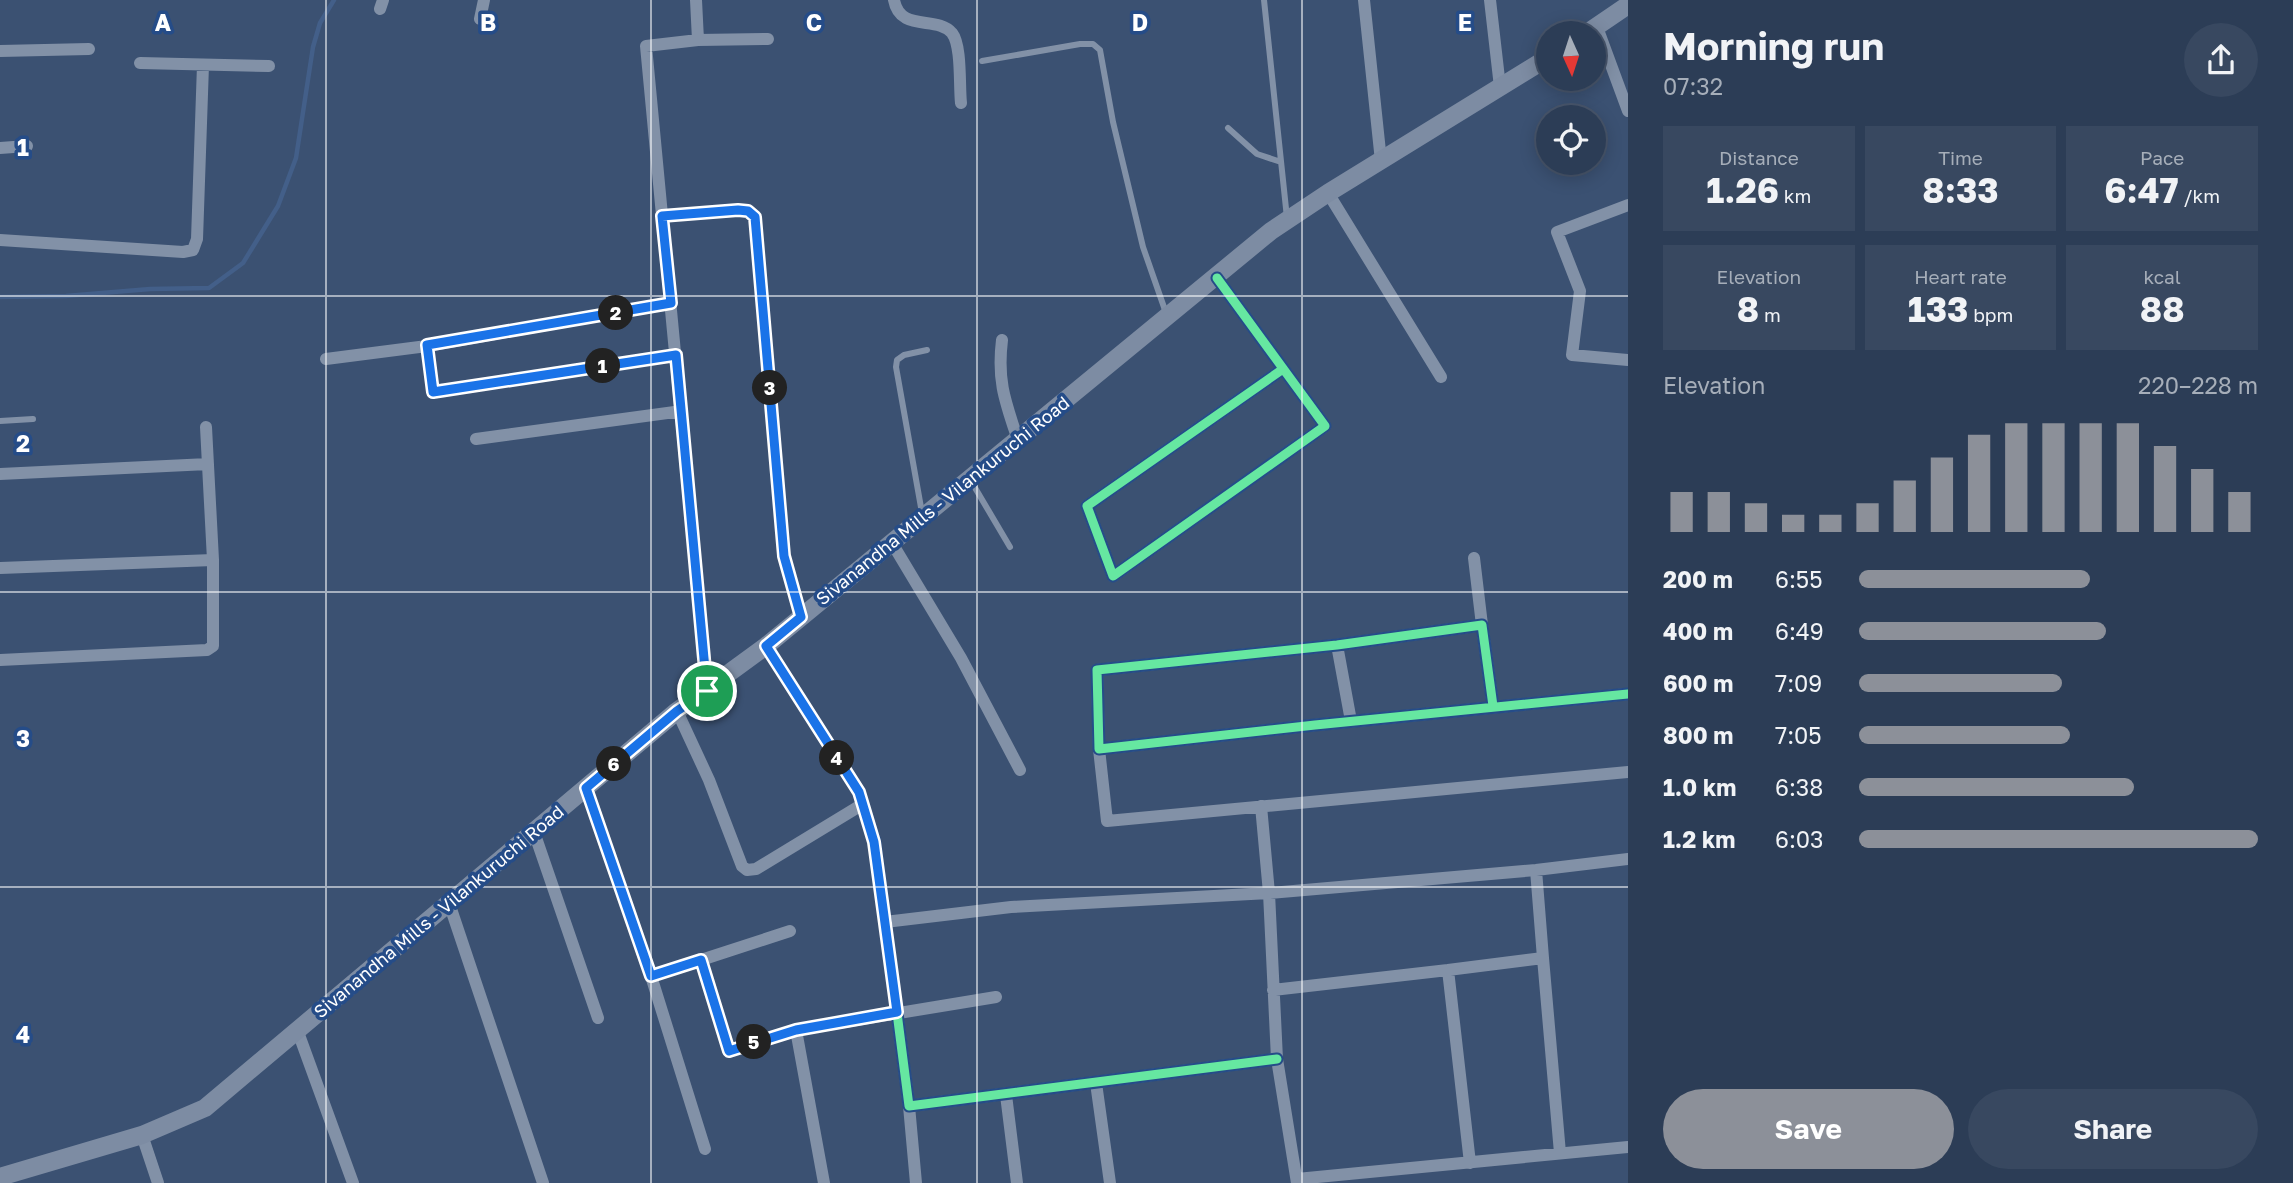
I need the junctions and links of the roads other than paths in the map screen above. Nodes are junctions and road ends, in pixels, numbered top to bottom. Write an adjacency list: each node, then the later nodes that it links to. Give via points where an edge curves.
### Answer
1 (484, 0): 8 (street)
2 (696, 0): 11 (street)
3 (894, 0): 21 (street, via 905,17 951,33 957,46)
4 (1264, 0): 27 (lane)
5 (1364, 0): 26 (street)
6 (1490, 0): 20 (street)
7 (1628, 5): 9 (main road)
8 (480, 19)
9 (1605, 21)
10 (768, 39): 11 (street)
11 (698, 40): 30 (street, via 646,46)
12 (89, 48): 13 (street)
13 (0, 51)
14 (982, 61): 35 (lane, via 1080,44 1093,44 1100,50 1143,247)
15 (1606, 62): 22 (street)
16 (140, 63): 17 (street)
17 (203, 65): 19 (street); 32 (street, via 193,250)
18 (1536, 65): 20 (main road, Sivanandha Mills - Vilankuruchi Road)
19 (269, 66)
20 (1500, 88): 26 (main road, Sivanandha Mills - Vilankuruchi Road)
21 (961, 103)
22 (1628, 111)
23 (1227, 128): 27 (lane, via 1257,154)
24 (27, 146): 25 (street)
25 (0, 148)
26 (1381, 161): 28 (main road, Sivanandha Mills - Vilankuruchi Road)
27 (1281, 162): 31 (lane)
28 (1328, 193): 31 (main road, Sivanandha Mills - Vilankuruchi Road); 43 (street)
29 (1628, 205): 41 (street, via 1557,232 1580,291 1572,355)
30 (662, 216): 34 (street); 59 (street, via 738,210 755,217 784,556)
31 (1288, 220): 33 (main road, Sivanandha Mills - Vilankuruchi Road)
32 (0, 240)
33 (1217, 278): 35 (main road, Sivanandha Mills - Vilankuruchi Road); 42 (street)
34 (671, 303): 37 (street); 39 (street)
35 (1168, 318): 49 (main road, Sivanandha Mills - Vilankuruchi Road)
36 (1002, 340): 49 (street, via 1001,389)
37 (427, 345): 39 (street, via 433,392); 40 (street)
38 (928, 350): 53 (lane, via 904,355 896,367)
39 (676, 355): 44 (street)
40 (326, 359)
41 (1628, 360)
42 (1283, 369): 42 (street, via 1325,426 1113,576 1087,506)
43 (1441, 377)
44 (682, 411): 48 (street); 64 (street)
45 (33, 419): 46 (lane)
46 (0, 421)
47 (206, 427): 50 (street)
48 (476, 439)
49 (1018, 440): 52 (main road, Sivanandha Mills - Vilankuruchi Road)
50 (208, 464): 51 (street); 57 (street)
51 (0, 474)
52 (970, 479): 53 (main road, Sivanandha Mills - Vilankuruchi Road); 55 (lane)
53 (923, 518): 54 (main road, Sivanandha Mills - Vilankuruchi Road)
54 (892, 543): 59 (main road, Sivanandha Mills - Vilankuruchi Road); 70 (street, via 961,658)
55 (1010, 547)
56 (1474, 558): 60 (street)
57 (213, 560): 58 (street); 63 (street, via 213,646 207,650)
58 (0, 568)
59 (801, 617): 62 (main road, Sivanandha Mills - Vilankuruchi Road)
60 (1482, 625): 61 (street); 66 (street)
61 (1337, 645): 68 (street); 69 (street, via 1097,670)
62 (766, 646): 64 (main road, Sivanandha Mills - Vilankuruchi Road); 73 (street)
63 (0, 660)
64 (707, 691): 67 (main road, Sivanandha Mills - Vilankuruchi Road)
65 (1628, 694): 66 (street)
66 (1493, 706): 68 (street)
67 (677, 711): 72 (main road, Sivanandha Mills - Vilankuruchi Road); 73 (street, via 747,870 756,869)
68 (1351, 722): 69 (street)
69 (1099, 749): 74 (street, via 1107,821)
70 (1020, 770)
71 (1628, 772): 74 (street)
72 (586, 788): 75 (main road, Sivanandha Mills - Vilankuruchi Road); 85 (street)
73 (863, 804): 80 (street, via 874,842)
74 (1261, 806): 78 (street)
75 (534, 832): 79 (main road, Sivanandha Mills - Vilankuruchi Road); 89 (street)
76 (1628, 859): 77 (street)
77 (1536, 870): 78 (street); 82 (street)
78 (1269, 893): 80 (street, via 1011,907); 86 (street)
79 (449, 902): 91 (main road, Sivanandha Mills - Vilankuruchi Road); 105 (street)
80 (885, 922): 88 (street)
81 (790, 931): 83 (street)
82 (1543, 958): 84 (street); 99 (street)
83 (701, 960): 85 (street); 90 (street, via 729,1051)
84 (1448, 970): 86 (street); 100 (street)
85 (651, 976): 98 (street)
86 (1273, 990): 92 (street)
87 (996, 997): 88 (street)
88 (897, 1012): 90 (street); 95 (street)
89 (598, 1018)
90 (796, 1030): 106 (street)
91 (298, 1032): 96 (main road, Sivanandha Mills - Vilankuruchi Road, via 205,1108); 104 (street)
92 (1276, 1059): 93 (street); 102 (street)
93 (1096, 1083): 94 (street); 109 (street)
94 (1006, 1095): 95 (street); 108 (street)
95 (909, 1106): 107 (street)
96 (142, 1135): 101 (main road, Sivanandha Mills - Vilankuruchi Road); 103 (street)
97 (1628, 1147): 99 (street)
98 (705, 1149)
99 (1560, 1153): 100 (street)
100 (1470, 1163): 102 (street)
101 (0, 1177)
102 (1297, 1181)
103 (158, 1183)
104 (351, 1183)
105 (543, 1183)
106 (824, 1183)
107 (916, 1183)
108 (1017, 1183)
109 (1110, 1183)

